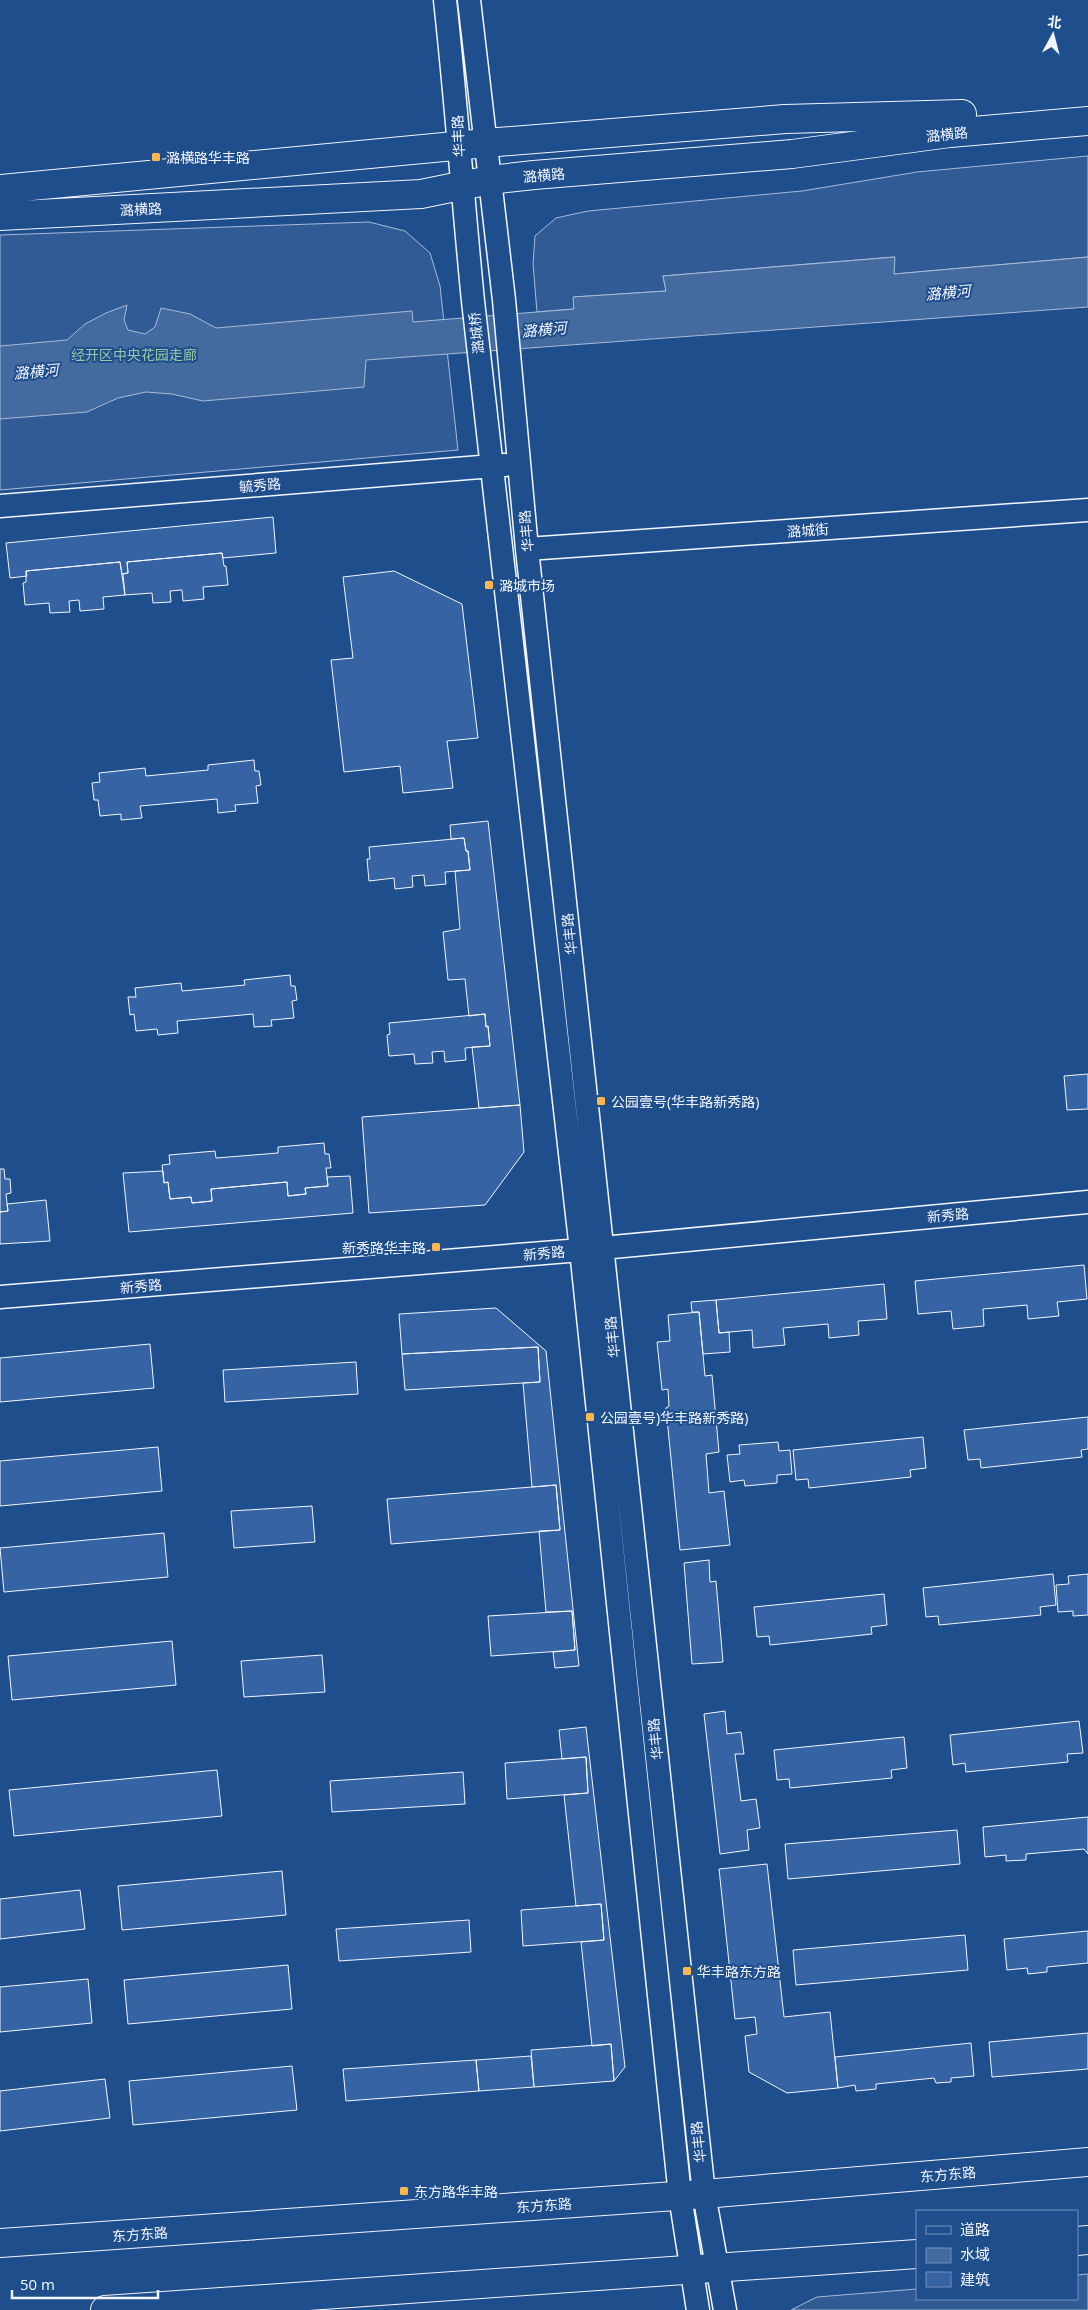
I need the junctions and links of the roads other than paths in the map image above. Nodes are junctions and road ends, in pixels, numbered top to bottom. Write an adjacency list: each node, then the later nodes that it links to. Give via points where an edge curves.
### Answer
1 (445, 0): 6 (street, 华丰路)
2 (469, 0): 5 (street, 华丰路)
3 (1088, 102): 5 (main road, 潞横路, via 942,116 785,119)
4 (1088, 121): 7 (main road, 潞横路, via 950,133 792,154)
5 (486, 144): 6 (main road, 潞横路); 7 (street, 华丰路)
6 (458, 147): 8 (street, 华丰路); 9 (main road, 潞横路)
7 (490, 180): 8 (main road, 潞横路); 13 (street, 华丰路)
8 (462, 186): 10 (main road, 潞横路, via 421,194); 11 (street, 华丰路)
9 (0, 189)
10 (0, 216)
11 (473, 301): 12 (street, 潞城桥)
12 (480, 364): 14 (street, 华丰路)
13 (520, 464): 14 (street, 毓秀路); 17 (street, 华丰路)
14 (491, 466): 15 (street, 毓秀路); 19 (street, 华丰路)
15 (0, 506)
16 (1088, 510): 17 (street, 潞城街)
17 (527, 549): 19 (street, 华丰路)
18 (1088, 1202): 19 (street, 新秀路)
19 (592, 1250): 20 (street, 新秀路); 22 (street, 华丰路)
20 (0, 1297)
21 (1088, 2162): 22 (main road, 东方东路)
22 (692, 2195): 23 (main road, 东方东路); 25 (street, 华丰路)
23 (0, 2244)
24 (916, 2254): 25 (main road)
25 (706, 2268): 26 (main road); 27 (street, 华丰路); 28 (street, 华丰路)
26 (104, 2310)
27 (698, 2310)
28 (725, 2310)

